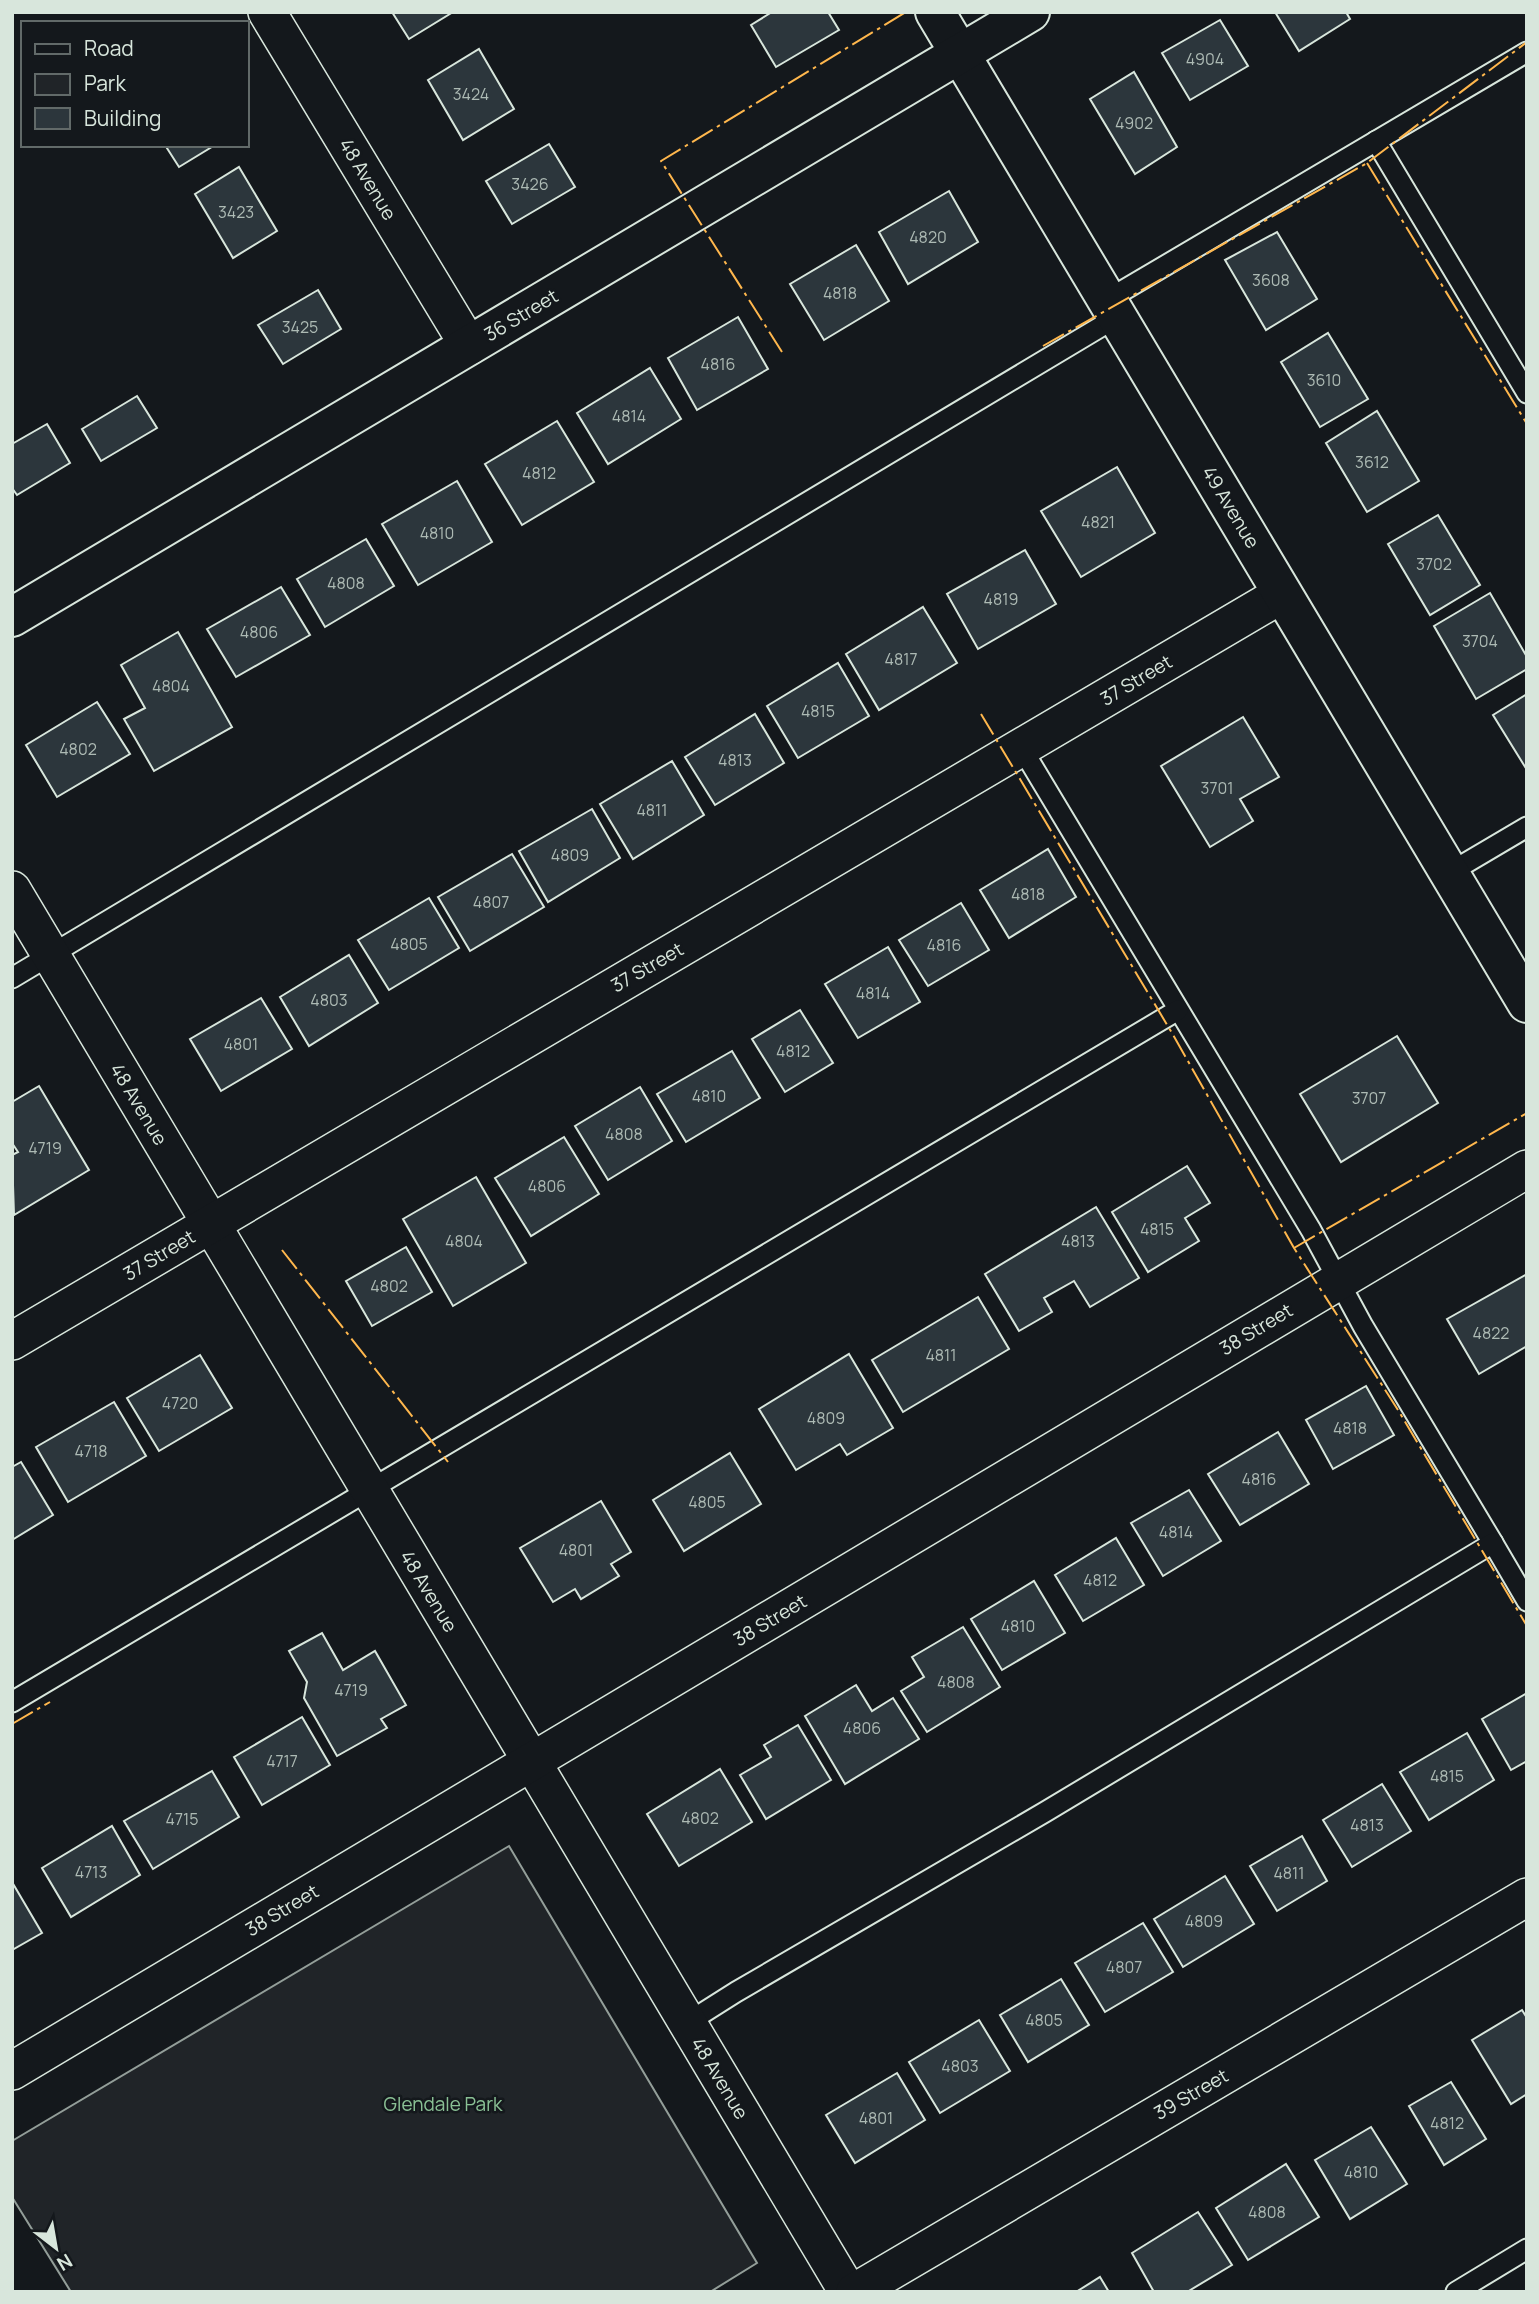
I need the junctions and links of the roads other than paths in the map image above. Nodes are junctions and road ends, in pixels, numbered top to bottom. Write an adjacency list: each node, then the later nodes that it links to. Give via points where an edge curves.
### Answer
1 (267, 12): 8 (street, 48 Avenue)
2 (935, 12): 5 (street, 49 Avenue)
3 (1030, 12): 5 (street, 36 Street)
4 (1527, 52): 6 (lane)
5 (959, 54): 7 (street, 49 Avenue); 8 (street, 36 Street)
6 (1376, 141): 7 (lane); 9 (lane)
7 (1112, 309): 10 (street, 49 Avenue); 16 (lane)
8 (469, 346): 11 (street, 36 Street)
9 (1527, 393)
10 (1282, 594): 12 (street, 37 Street); 14 (street, 49 Avenue)
11 (12, 617)
12 (1021, 747): 19 (lane); 21 (street, 37 Street)
13 (1527, 827): 14 (lane)
14 (1449, 873): 18 (street, 49 Avenue)
15 (12, 890): 16 (street, 48 Avenue)
16 (51, 955): 17 (lane); 21 (street, 48 Avenue)
17 (12, 978)
18 (1527, 1003)
19 (1178, 1010): 22 (lane); 24 (lane)
20 (1527, 1168): 22 (street, 38 Street)
21 (210, 1224): 23 (street, 37 Street); 24 (street, 48 Avenue)
22 (1338, 1280): 25 (lane); 28 (street, 38 Street)
23 (12, 1341)
24 (369, 1490): 27 (lane); 28 (street, 48 Avenue)
25 (1493, 1543): 26 (lane); 30 (lane)
26 (1527, 1601)
27 (12, 1702)
28 (531, 1762): 30 (street, 48 Avenue); 31 (street, 38 Street)
29 (1527, 1897): 34 (street, 39 Street)
30 (687, 2023): 33 (street, 48 Avenue)
31 (12, 2071)
32 (1527, 2249): 35 (lane)
33 (848, 2292)
34 (855, 2292)
35 (1456, 2292)

